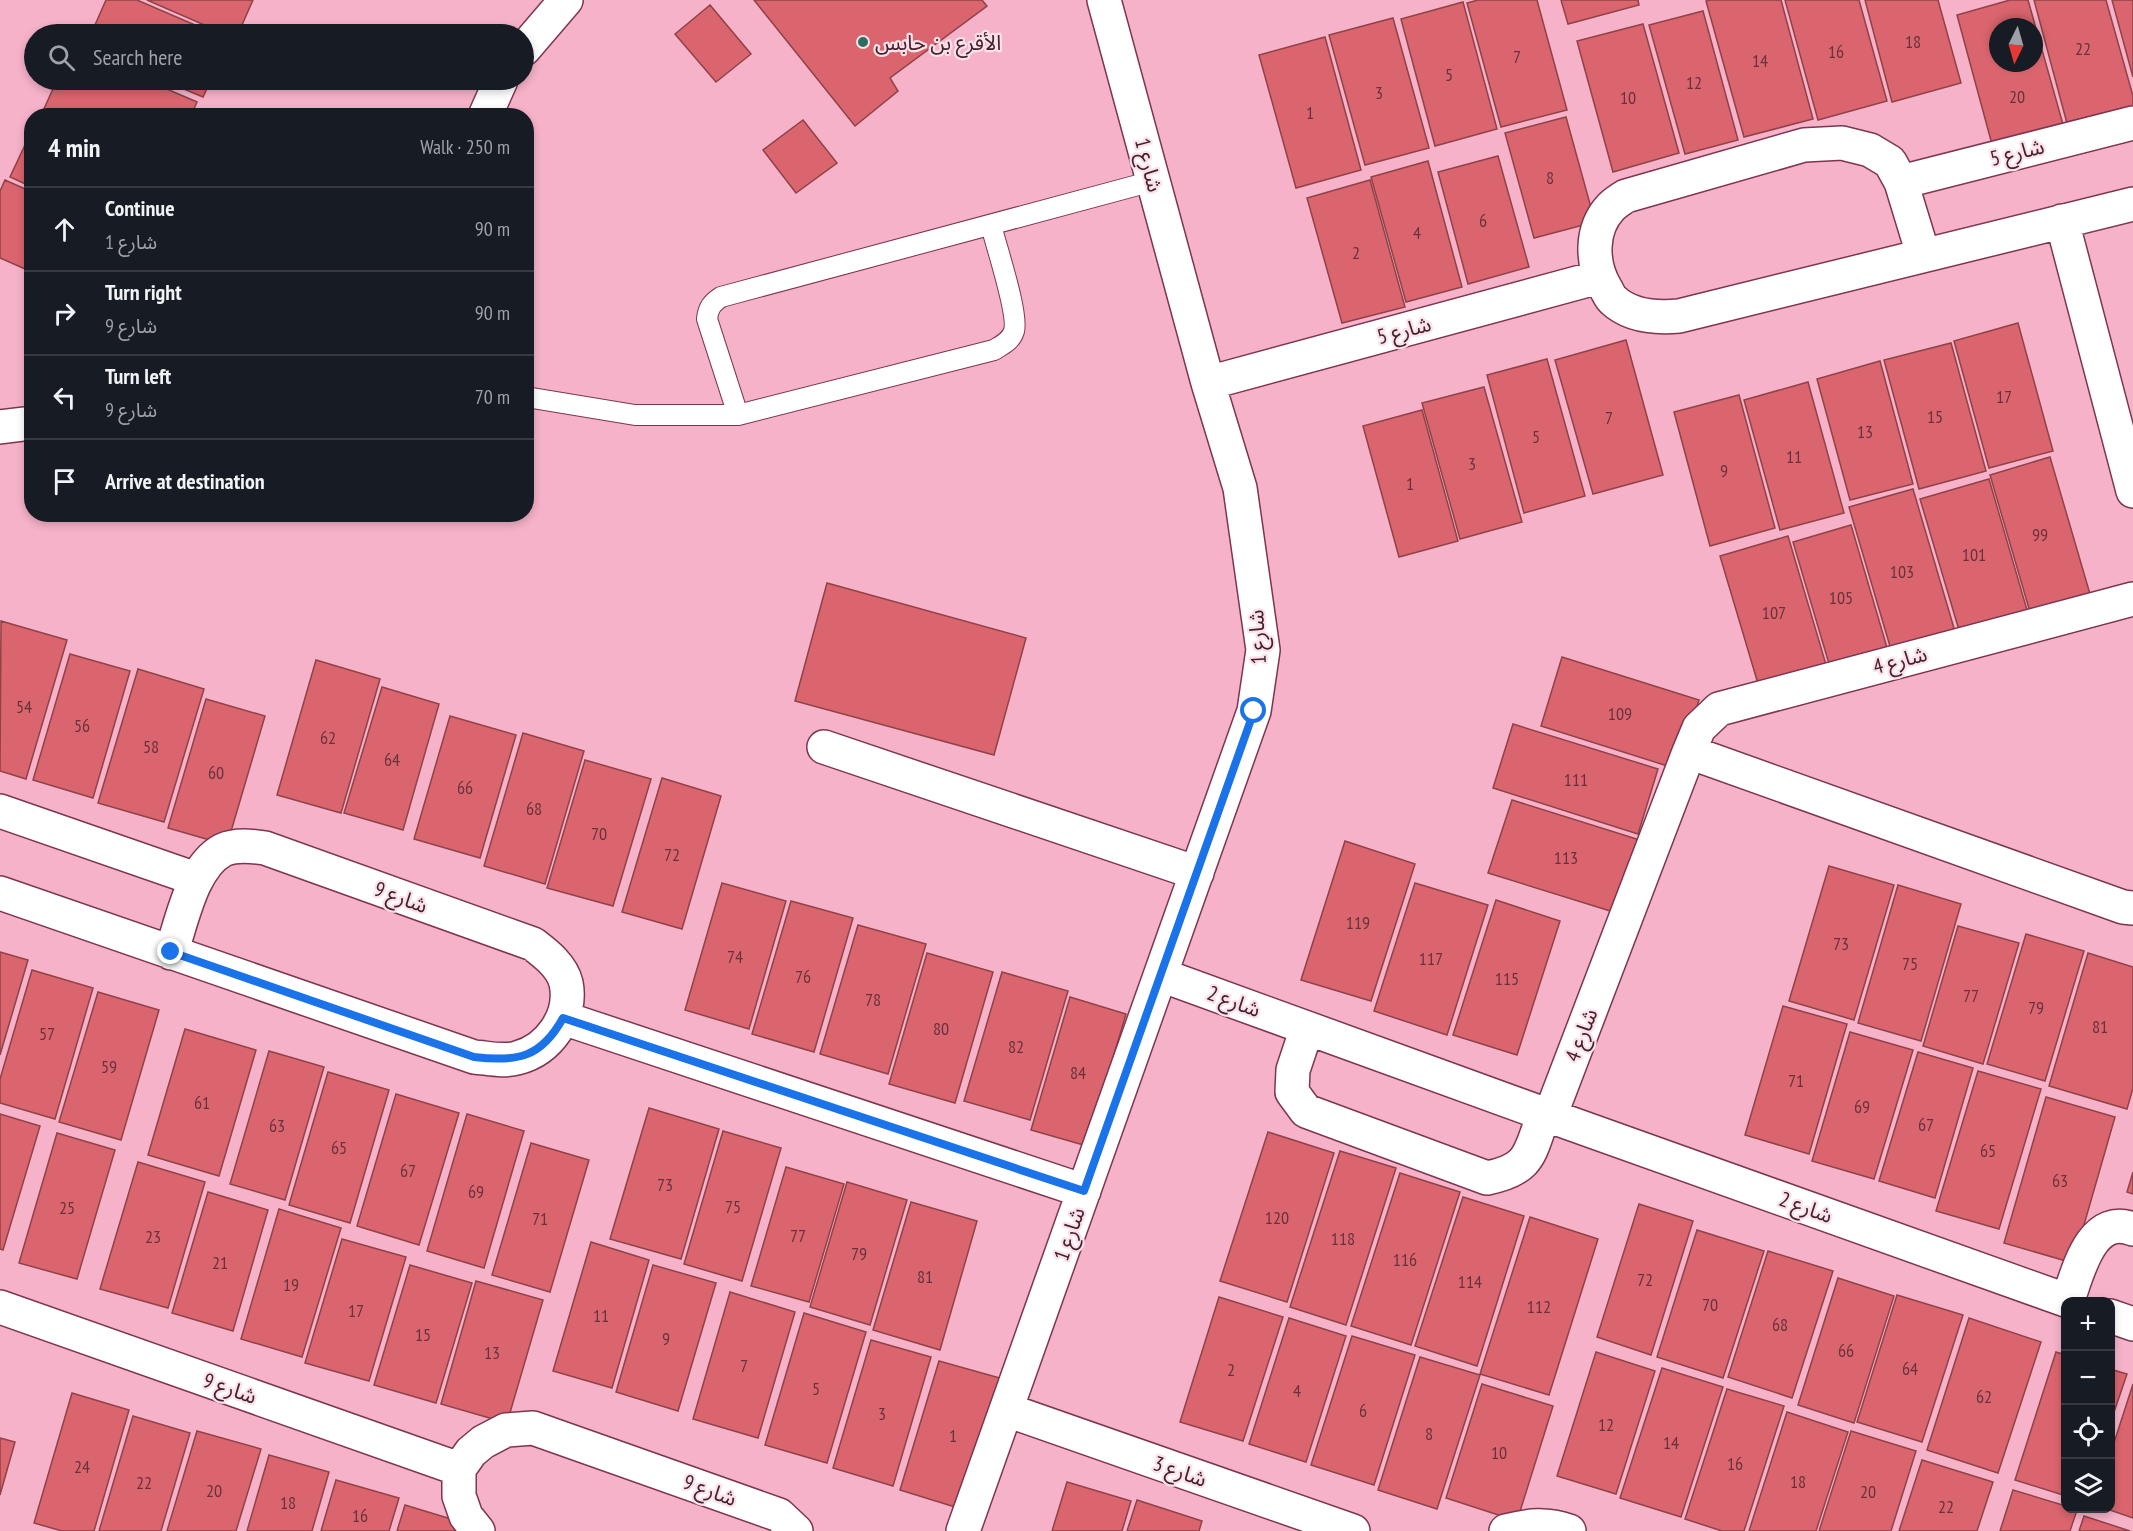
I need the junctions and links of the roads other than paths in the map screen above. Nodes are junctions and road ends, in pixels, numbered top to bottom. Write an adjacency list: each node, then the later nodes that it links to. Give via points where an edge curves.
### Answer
1 (566, 0): 3 (street)
2 (1104, 0): 7 (street, شارع 1)
3 (534, 37)
4 (497, 90): 5 (street)
5 (489, 108)
6 (2133, 123): 8 (street, شارع 5)
7 (1153, 181): 11 (lane); 14 (street, شارع 1)
8 (1901, 182): 12 (street); 13 (street, via 1890,162 1870,150 1842,143 1804,145 1626,196 1610,207 1599,226 1593,251)
9 (2133, 204): 10 (street)
10 (2062, 221): 12 (street); 19 (street)
11 (991, 225): 16 (lane, via 1015,316 1014,332 1007,342 994,350); 16 (lane, via 713,302 707,319)
12 (1923, 254): 13 (street, via 1658,318 1613,300)
13 (1599, 277): 14 (street, شارع 5)
14 (1208, 383): 24 (street, شارع 1, via 1240,488 1263,650 1254,711)
15 (534, 399): 16 (lane, via 635,415)
16 (738, 415)
17 (24, 424): 18 (street)
18 (0, 427)
19 (2133, 491)
20 (2133, 599): 22 (street, شارع 4, via 1719,709 1699,728)
21 (824, 747): 24 (street)
22 (1689, 752): 27 (street); 32 (street, شارع 4)
23 (0, 811): 25 (street)
24 (1197, 873): 29 (street, شارع 1)
25 (196, 879): 28 (street, شارع 9); 30 (street, شارع 9, via 207,862 225,850 265,848 533,944 553,960 566,981)
26 (0, 893): 28 (street)
27 (2133, 908)
28 (171, 952): 30 (street, via 474,1057 516,1058 538,1048 554,1034)
29 (1161, 975): 31 (street, شارع 2); 33 (street, شارع 1)
30 (563, 1018): 33 (street)
31 (1307, 1028): 32 (street, شارع 2); 32 (street, via 1293,1070 1292,1092 1306,1111 1486,1179 1508,1174 1526,1160)
32 (1547, 1115): 36 (street, شارع 2)
33 (1084, 1191): 40 (street, شارع 1)
34 (2133, 1229): 35 (street, شارع 2, via 2122,1225 2102,1232 2087,1248)
35 (2071, 1297)
36 (2061, 1298)
37 (0, 1307): 41 (street, شارع 9)
38 (2115, 1318): 39 (street)
39 (2133, 1324)
40 (1007, 1410): 44 (street, شارع 1); 45 (street, شارع 3)
41 (459, 1469): 42 (street, via 459,1496 466,1516); 43 (street, شارع 9, via 483,1442 506,1430 533,1428 779,1515)
42 (478, 1531)
43 (796, 1531)
44 (963, 1531)
45 (1353, 1531)
46 (1506, 1531): 47 (street, via 1531,1525)
47 (1569, 1531)

